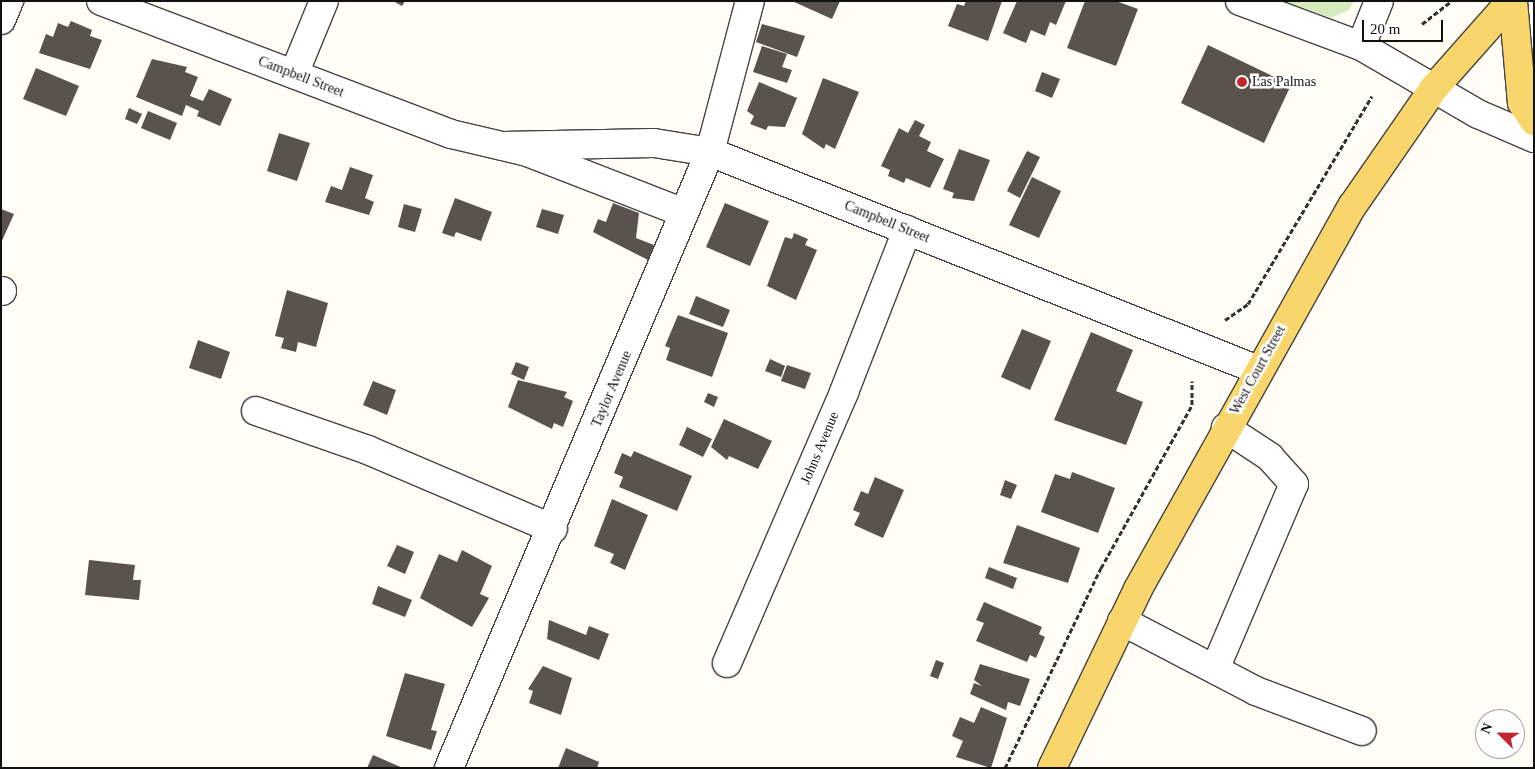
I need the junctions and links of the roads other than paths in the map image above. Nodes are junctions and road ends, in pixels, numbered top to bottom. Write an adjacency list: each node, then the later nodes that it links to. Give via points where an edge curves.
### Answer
1 (9, 1): 8 (street)
2 (102, 1): 10 (street, Campbell Street)
3 (324, 1): 10 (street)
4 (750, 1): 15 (street, Taylor Avenue)
5 (1240, 1): 9 (street)
6 (1379, 1): 9 (street)
7 (1512, 1): 11 (main road, West Court Street); 12 (main road, via 1522,103)
8 (1, 20)
9 (1361, 46): 11 (street)
10 (294, 74): 14 (street, Campbell Street, via 451,134)
11 (1434, 88): 13 (street, via 1478,114); 18 (main road, West Court Street, via 1353,205)
12 (1534, 121)
13 (1534, 138)
14 (503, 146): 15 (street, Campbell Street, via 654,143); 16 (street, Campbell Street)
15 (710, 152): 16 (street, Taylor Avenue); 17 (street, Campbell Street)
16 (684, 213): 21 (street, Taylor Avenue)
17 (907, 230): 18 (street, Campbell Street); 23 (street, Johns Avenue, via 844,392)
18 (1258, 370): 20 (main road, West Court Street)
19 (256, 410): 21 (street, via 368,450)
20 (1226, 428): 22 (main road, West Court Street); 24 (street, via 1270,457 1294,484)
21 (553, 529): 26 (street, Taylor Avenue)
22 (1122, 621): 24 (street); 27 (main road, West Court Street)
23 (727, 663)
24 (1214, 670): 25 (street)
25 (1362, 731)
26 (449, 768)
27 (1052, 768)

